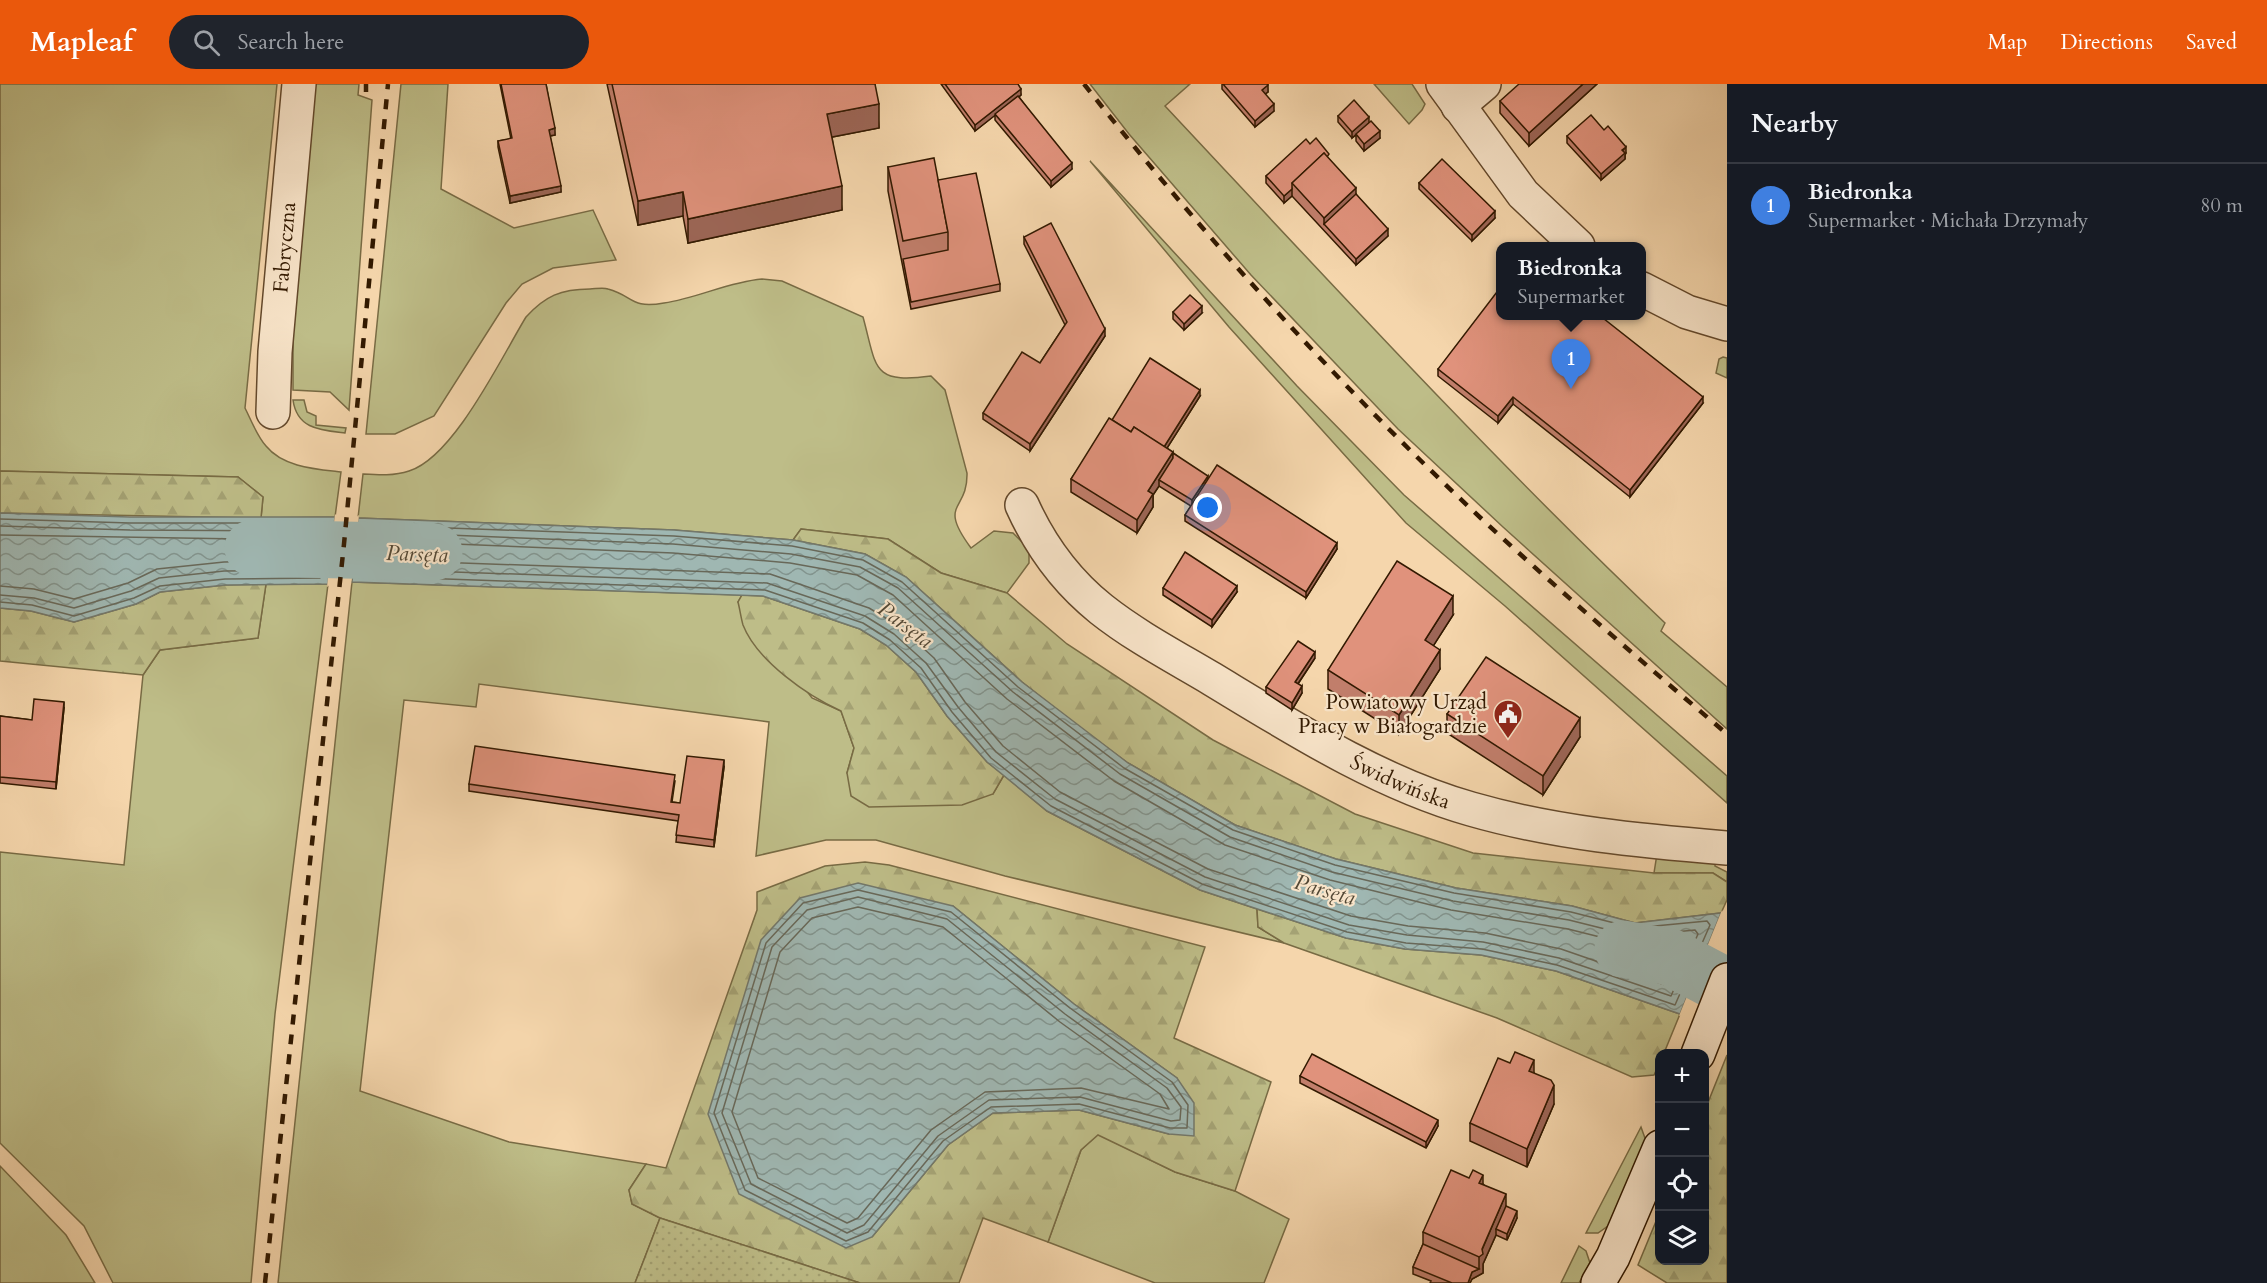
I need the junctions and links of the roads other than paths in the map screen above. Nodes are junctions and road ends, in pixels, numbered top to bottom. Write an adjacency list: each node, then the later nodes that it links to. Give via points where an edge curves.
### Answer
1 (299, 84): 7 (street, Fabryczna)
2 (1484, 84): 3 (street)
3 (1451, 95): 4 (street, via 1523,194)
4 (1574, 242)
5 (1646, 292): 6 (street, via 1687,312)
6 (1727, 324)
7 (273, 412)
8 (1022, 505): 9 (street, Świdwińska, via 1036,536 1060,568 1099,608 1239,695 1389,777 1433,797 1527,823)
9 (1727, 848)
10 (1727, 980): 11 (street)
11 (1700, 1049)
12 (1655, 1156): 13 (street)
13 (1598, 1283)

